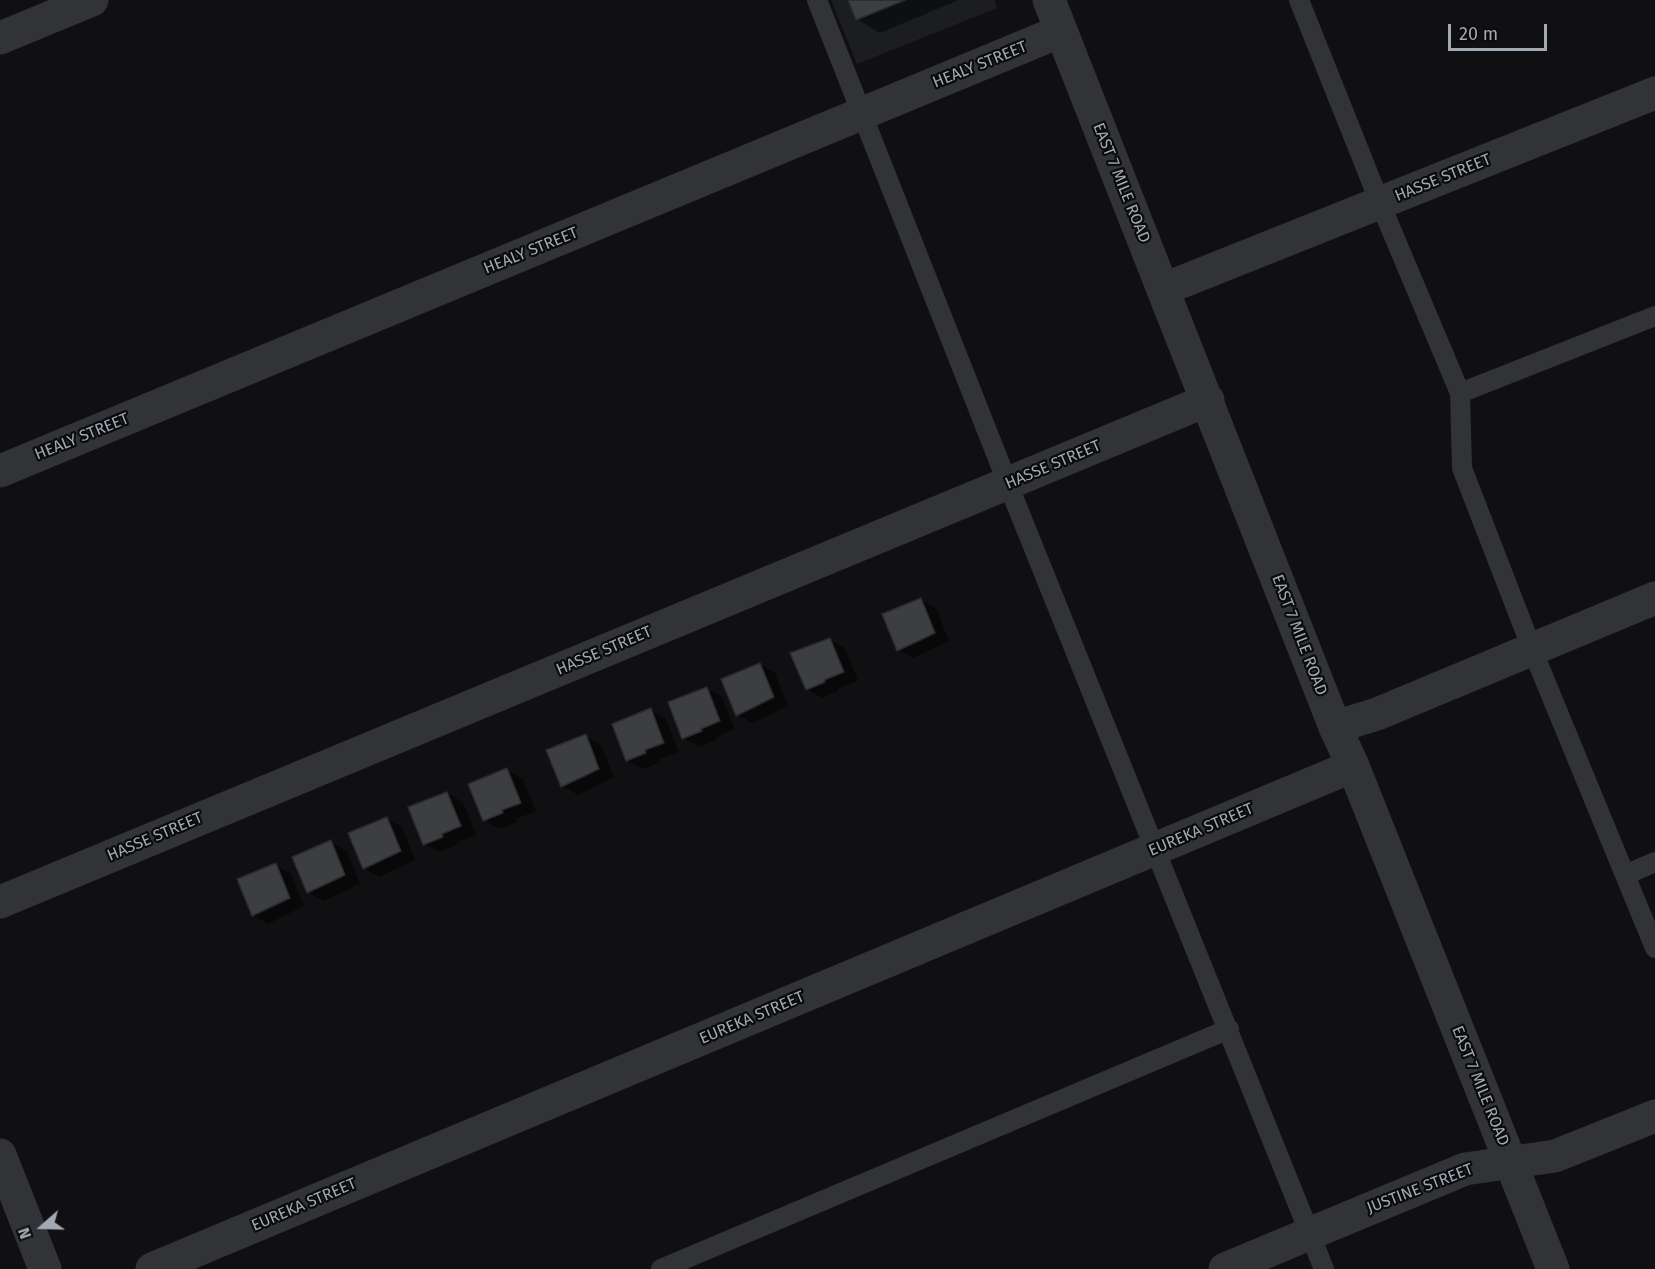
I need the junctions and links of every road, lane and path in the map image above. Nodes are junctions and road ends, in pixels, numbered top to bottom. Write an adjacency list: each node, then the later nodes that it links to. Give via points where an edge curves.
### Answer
1 (92, 0): 6 (street)
2 (817, 0): 8 (lane)
3 (1049, 0): 5 (street, EAST 7 MILE ROAD)
4 (1299, 0): 9 (lane)
5 (1061, 31): 8 (street, HEALY STREET); 10 (street, EAST 7 MILE ROAD)
6 (0, 38)
7 (1655, 93): 9 (street, HASSE STREET)
8 (863, 114): 14 (street, HEALY STREET); 15 (lane)
9 (1380, 203): 10 (street, HASSE STREET); 12 (lane)
10 (1164, 289): 13 (street, EAST 7 MILE ROAD)
11 (1655, 316): 12 (lane)
12 (1460, 393): 17 (lane, via 1462,468)
13 (1208, 400): 15 (street, HASSE STREET); 18 (street, EAST 7 MILE ROAD)
14 (0, 471)
15 (1008, 484): 20 (lane); 23 (street, HASSE STREET)
16 (1655, 598): 17 (street)
17 (1532, 649): 18 (street, via 1377,714); 22 (lane)
18 (1335, 727): 19 (street, EAST 7 MILE ROAD)
19 (1353, 766): 20 (street, EUREKA STREET); 28 (street, EAST 7 MILE ROAD)
20 (1155, 849): 25 (lane); 31 (street, EUREKA STREET)
21 (1655, 862): 22 (lane)
22 (1625, 875): 24 (lane)
23 (0, 902)
24 (1655, 948)
25 (1229, 1029): 29 (lane); 32 (lane)
26 (1655, 1116): 28 (street, JUSTINE STREET, via 1555,1156)
27 (0, 1155): 30 (street)
28 (1510, 1162): 29 (street, JUSTINE STREET, via 1465,1169); 35 (street, EAST 7 MILE ROAD)
29 (1310, 1233): 33 (street, JUSTINE STREET); 34 (lane)
30 (45, 1269)
31 (152, 1269)
32 (662, 1269)
33 (1225, 1269)
34 (1324, 1269)
35 (1553, 1269)

